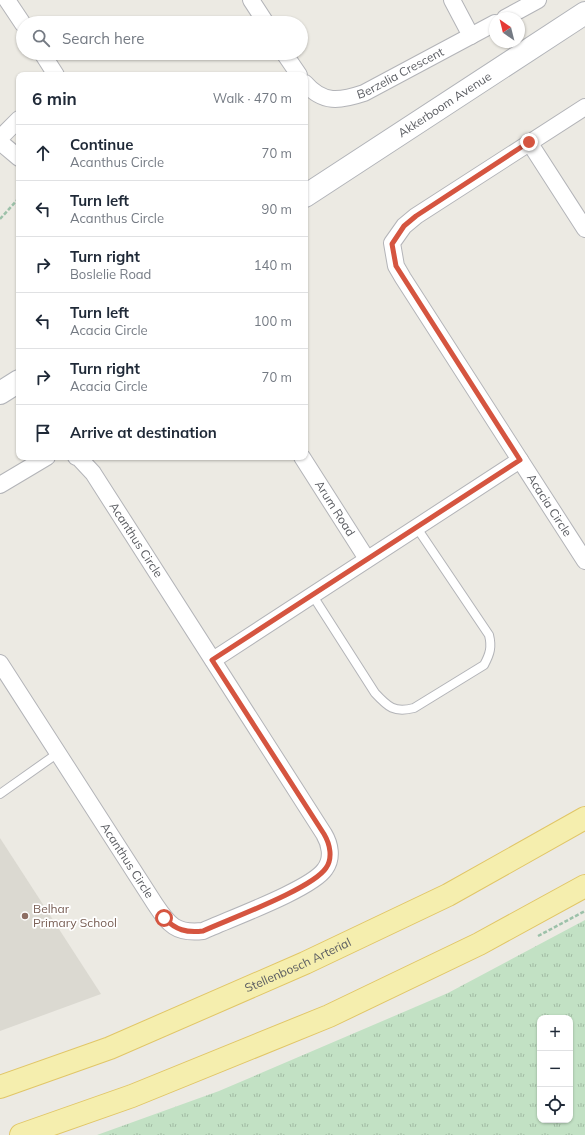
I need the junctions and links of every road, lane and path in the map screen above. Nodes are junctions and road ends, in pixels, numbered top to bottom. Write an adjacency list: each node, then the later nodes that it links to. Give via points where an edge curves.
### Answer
1 (7, 0): 7 (street)
2 (251, 0): 8 (street)
3 (452, 0): 10 (street)
4 (538, 0): 5 (street)
5 (516, 12)
6 (585, 13): 22 (main road, Akkerboom Avenue)
7 (18, 16)
8 (261, 16)
9 (489, 26): 10 (street, Berzelia Crescent)
10 (471, 36): 15 (street, Berzelia Crescent, via 364,92 344,99 332,100 312,91)
11 (46, 60): 13 (street)
12 (289, 60): 14 (street)
13 (54, 72)
14 (297, 72)
15 (308, 86)
16 (585, 107): 20 (street, Acacia Circle)
17 (16, 122): 18 (street)
18 (0, 138)
19 (0, 142): 21 (street)
20 (529, 142): 25 (street); 31 (street, Acacia Circle, via 416,216 404,226 392,244 396,266)
21 (16, 155)
22 (308, 194)
23 (16, 201): 24 (path)
24 (0, 219)
25 (585, 229)
26 (16, 383): 27 (main road)
27 (0, 393)
28 (40, 460): 32 (street)
29 (79, 460): 37 (street, Acanthus Circle, via 93,473)
30 (304, 460): 34 (street, Arum Road)
31 (520, 460): 33 (street); 35 (street, Acacia Circle)
32 (0, 486)
33 (417, 528): 34 (street); 36 (lane, via 489,635 490,654 484,665 414,708 394,709 386,705 375,693)
34 (367, 559): 36 (street)
35 (585, 561)
36 (313, 596): 37 (street)
37 (212, 660): 39 (street, Acanthus Circle, via 329,843 327,866 307,885 203,931 189,932 171,926)
38 (0, 663): 39 (street, Acanthus Circle)
39 (58, 753): 40 (lane)
40 (0, 794)
41 (585, 818): 43 (main road, Stellenbosch Arterial, via 448,895 305,964 110,1048)
42 (585, 886): 44 (main road, via 479,944 329,1016 132,1096)
43 (0, 1087)
44 (21, 1135)

